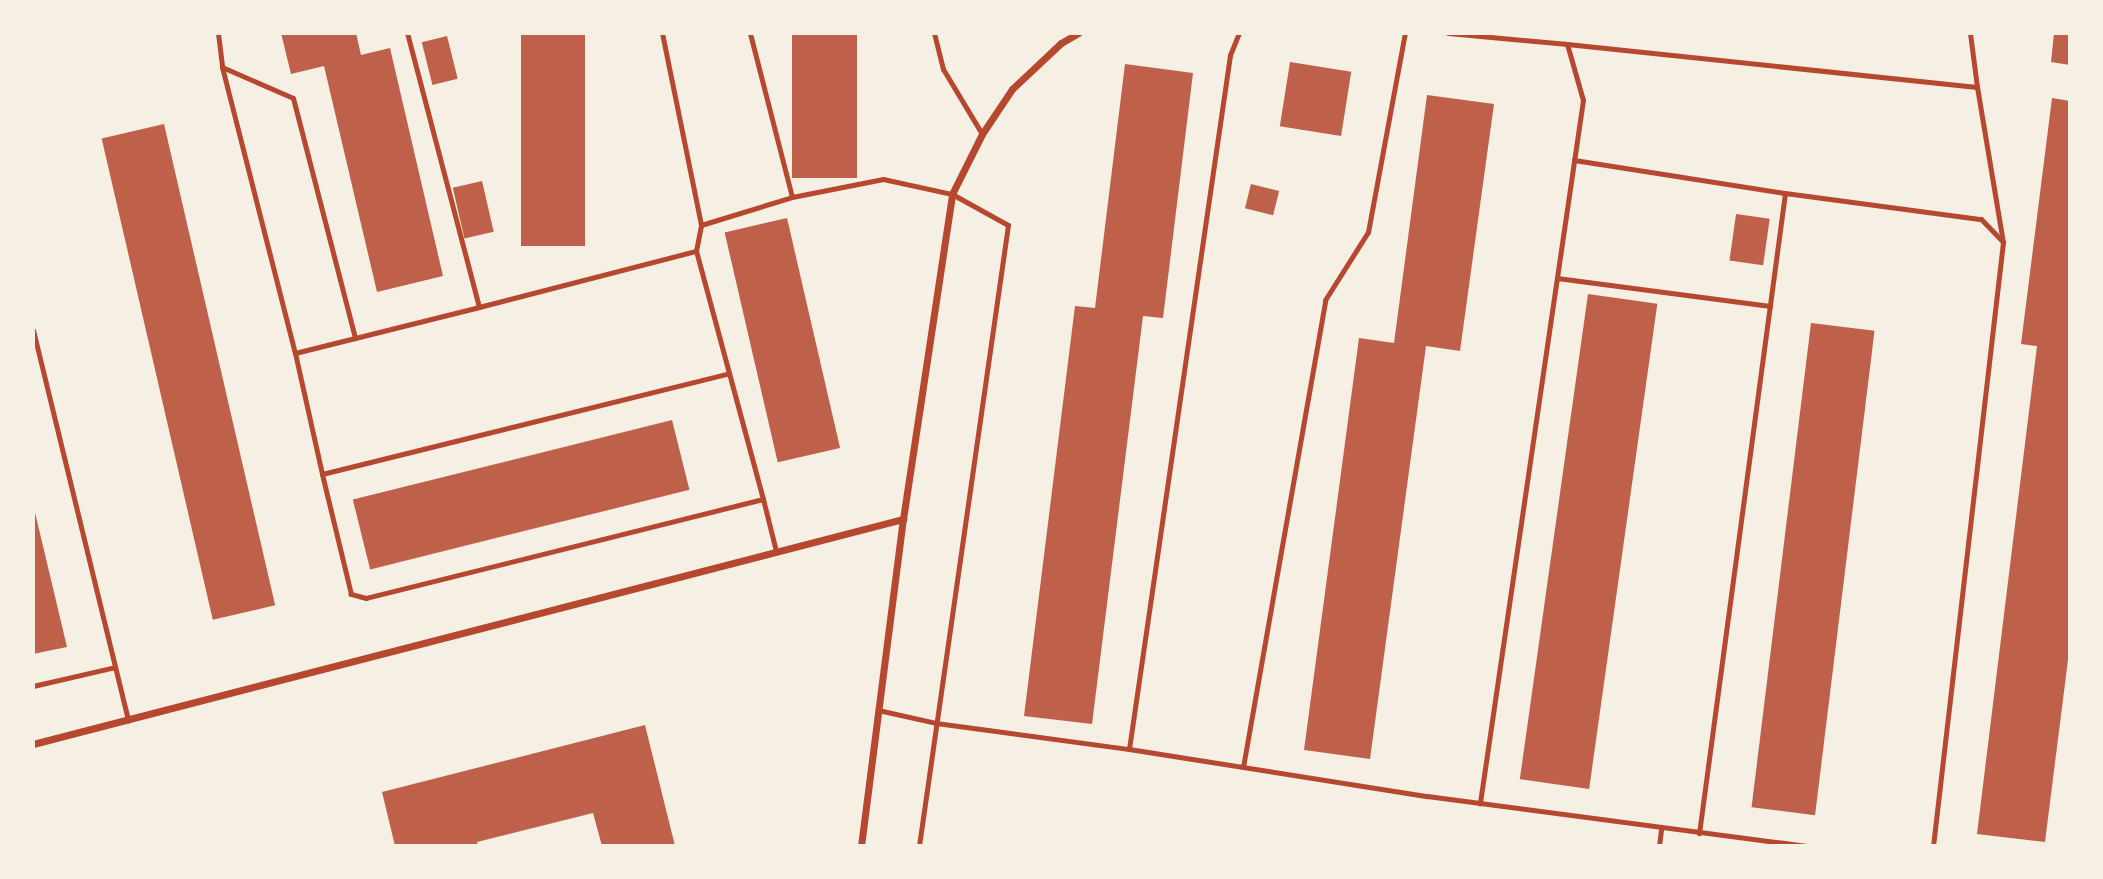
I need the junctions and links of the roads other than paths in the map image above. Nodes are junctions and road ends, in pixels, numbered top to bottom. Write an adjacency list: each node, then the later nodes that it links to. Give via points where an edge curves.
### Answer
1 (219, 33): 12 (lane)
2 (407, 33): 24 (lane)
3 (662, 33): 19 (lane)
4 (750, 33): 18 (lane)
5 (934, 33): 14 (lane, via 943,69)
6 (1079, 33): 14 (street, via 1061,43 1012,89)
7 (1239, 33): 39 (lane, via 1230,55)
8 (1405, 33): 40 (lane, via 1368,232 1325,300)
9 (1448, 33): 11 (lane)
10 (1970, 33): 13 (lane)
11 (1567, 44): 13 (lane); 15 (lane, via 1583,100)
12 (222, 67): 26 (lane, via 293,98); 27 (lane)
13 (1977, 87): 20 (lane)
14 (982, 134): 17 (street)
15 (1574, 160): 16 (lane); 22 (lane)
16 (1785, 193): 20 (lane, via 1981,219); 23 (lane)
17 (952, 194): 18 (lane, via 883,179); 31 (street); 37 (lane, via 1008,225)
18 (792, 197): 19 (lane)
19 (701, 225): 21 (lane)
20 (2003, 242): 48 (lane)
21 (695, 251): 24 (lane); 28 (lane)
22 (1557, 278): 23 (lane); 41 (lane)
23 (1770, 306): 43 (lane)
24 (479, 307): 26 (lane)
25 (33, 330): 33 (lane)
26 (355, 338): 27 (lane)
27 (295, 353): 29 (lane)
28 (729, 373): 29 (lane); 30 (lane)
29 (322, 474): 30 (lane, via 351,594 366,598)
30 (763, 499): 32 (lane)
31 (903, 519): 32 (street); 35 (street)
32 (776, 551): 36 (street)
33 (115, 667): 34 (lane); 36 (lane)
34 (33, 686)
35 (878, 710): 37 (lane); 44 (street)
36 (128, 721): 38 (street)
37 (936, 723): 39 (lane); 45 (lane)
38 (33, 744)
39 (1129, 749): 40 (lane)
40 (1243, 767): 41 (lane)
41 (1480, 803): 42 (lane)
42 (1661, 829): 43 (lane); 46 (lane)
43 (1699, 833): 47 (lane)
44 (861, 846)
45 (919, 846)
46 (1658, 846)
47 (1809, 846)
48 (1933, 846)

